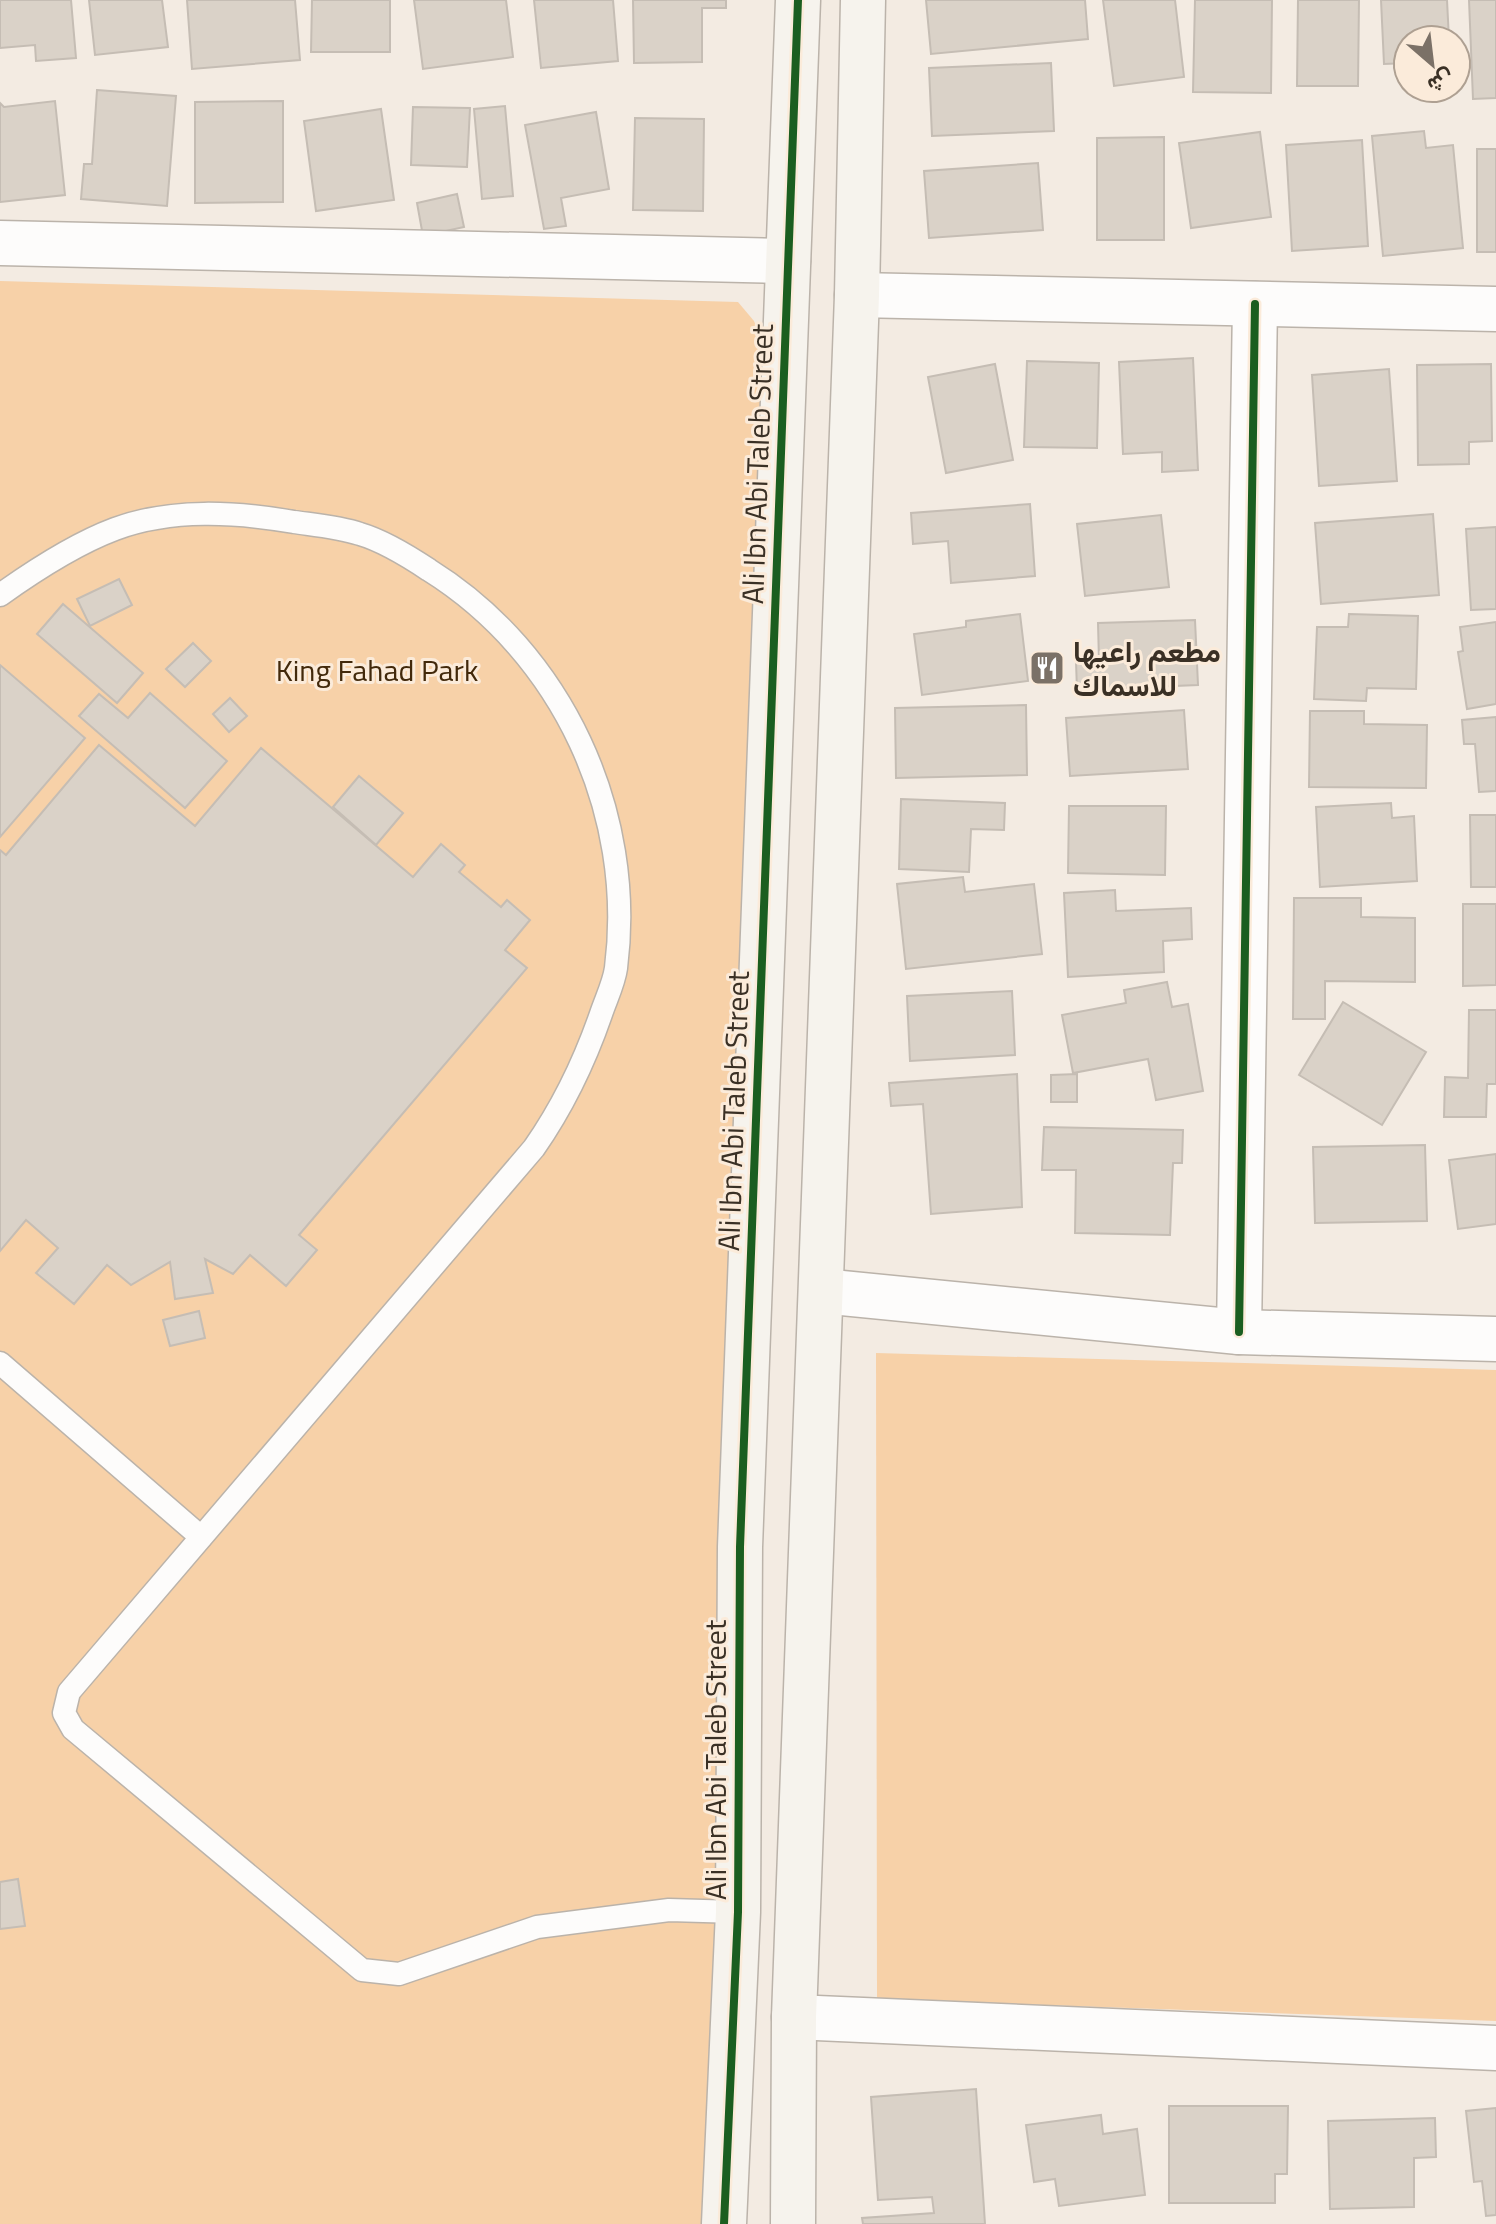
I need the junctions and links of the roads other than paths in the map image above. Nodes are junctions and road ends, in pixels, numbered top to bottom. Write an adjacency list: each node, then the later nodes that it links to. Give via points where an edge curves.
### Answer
1 (798, 0): 4 (street, Ali Ibn Abi Taleb Street)
2 (863, 0): 5 (street)
3 (0, 243): 4 (street)
4 (788, 261): 14 (street, Ali Ibn Abi Taleb Street, via 740,1547)
5 (857, 295): 6 (street); 9 (street)
6 (1255, 304): 7 (street); 10 (street)
7 (1496, 309)
8 (0, 595): 13 (lane, via 32,572 116,529 163,518 262,516 360,534 447,581 520,648 575,730 609,823 619,921 615,971 581,1070 561,1109 534,1148)
9 (822, 1291): 10 (street); 15 (street)
10 (1239, 1332): 11 (street)
11 (1496, 1339)
12 (0, 1363): 13 (lane)
13 (201, 1537): 14 (lane, via 69,1692 64,1713 73,1729 362,1970 399,1974 537,1927 669,1910)
14 (738, 1912): 17 (street, Ali Ibn Abi Taleb Street)
15 (794, 2017): 16 (street); 18 (street)
16 (1496, 2048)
17 (724, 2224)
18 (793, 2224)

